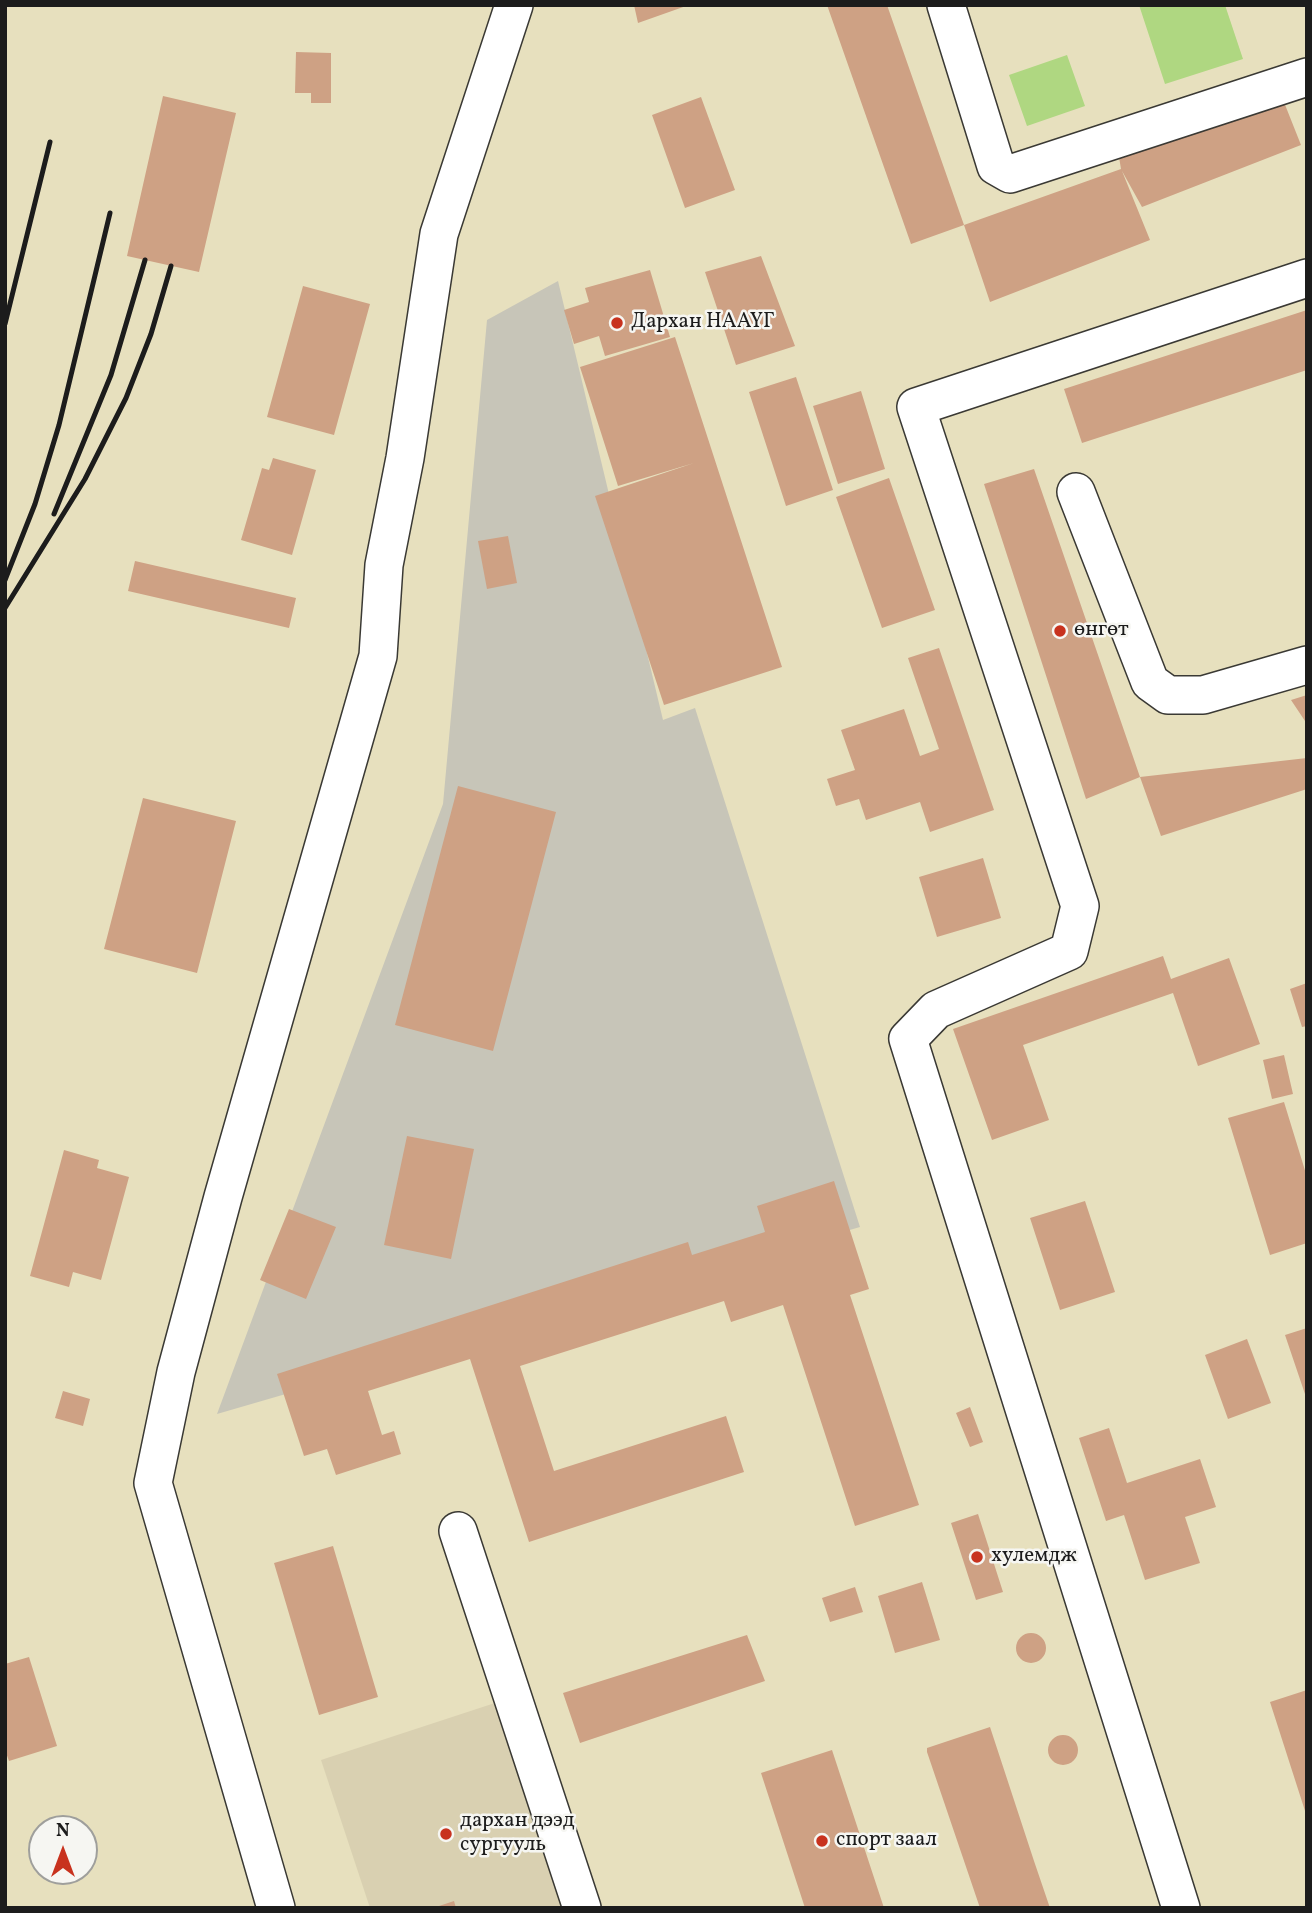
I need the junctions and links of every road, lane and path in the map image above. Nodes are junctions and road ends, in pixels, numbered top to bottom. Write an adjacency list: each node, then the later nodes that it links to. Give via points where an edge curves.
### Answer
1 (514, 5): 8 (street, via 439,234 384,565 378,656 223,1197 176,1372 153,1483)
2 (946, 5): 3 (street, via 996,166 1010,174)
3 (1307, 77)
4 (1307, 278): 10 (street, via 916,407 1080,906 1069,951 936,1010 908,1039)
5 (1076, 492): 6 (street, via 1150,682 1168,695 1203,695)
6 (1307, 665)
7 (458, 1531): 9 (street)
8 (276, 1908)
9 (582, 1908)
10 (1181, 1908)

